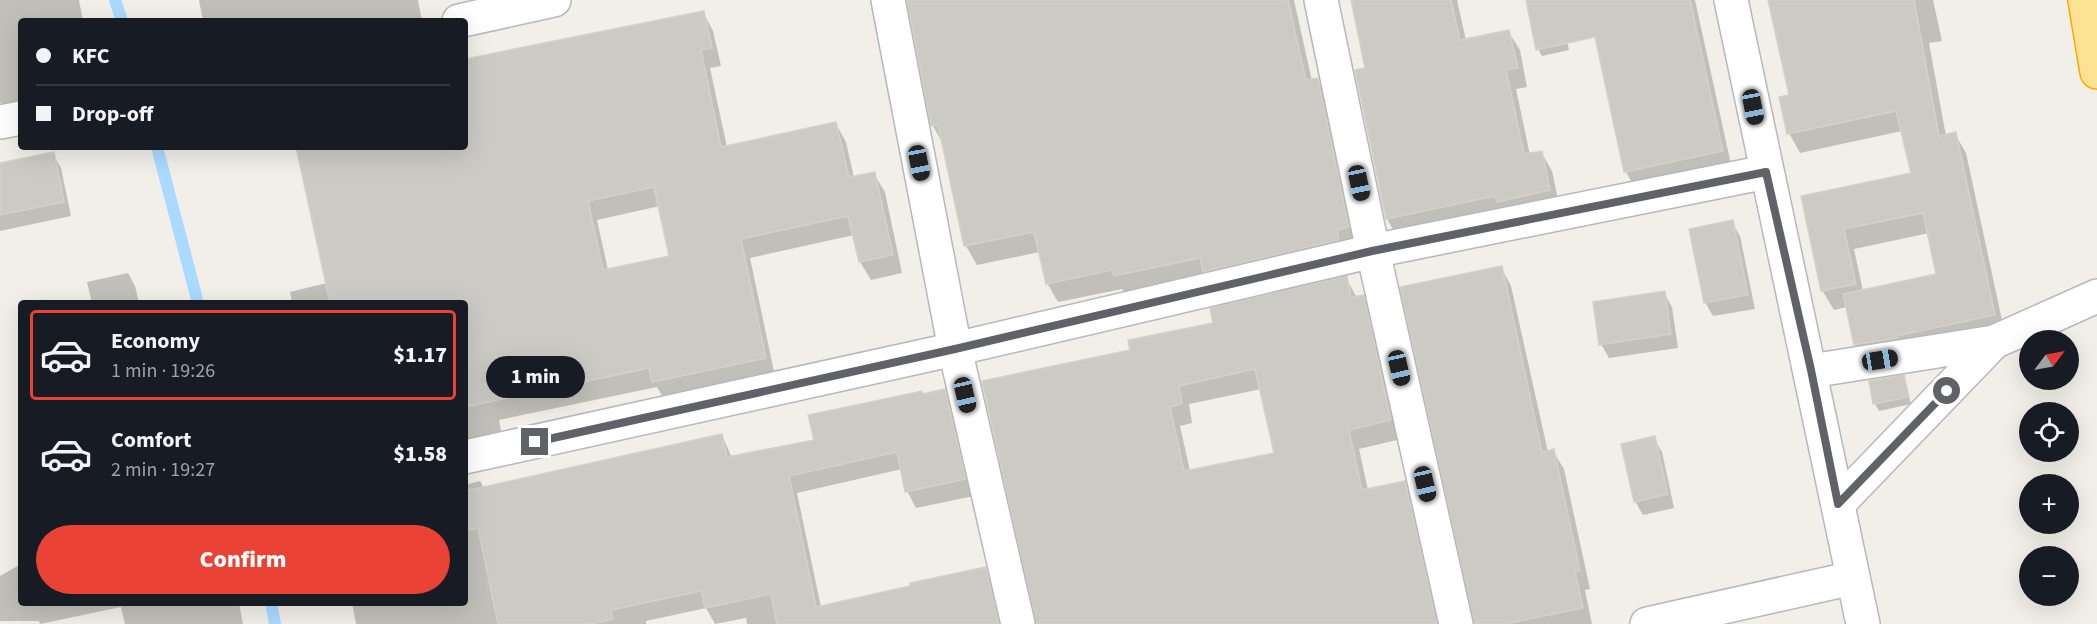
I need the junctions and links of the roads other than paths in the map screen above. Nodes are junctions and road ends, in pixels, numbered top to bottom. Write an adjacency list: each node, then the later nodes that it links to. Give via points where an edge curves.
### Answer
1 (554, 0): 6 (street)
2 (888, 0): 14 (street)
3 (1321, 0): 11 (street)
4 (1731, 0): 10 (street)
5 (2085, 0): 7 (highway)
6 (468, 19)
7 (2097, 72)
8 (18, 119): 9 (street)
9 (0, 122)
10 (1766, 172): 11 (street); 15 (street)
11 (1372, 251): 14 (street); 20 (street)
12 (2097, 296): 13 (street)
13 (1994, 342): 15 (street); 17 (street)
14 (955, 349): 16 (street); 19 (street)
15 (1811, 370): 17 (street)
16 (468, 456)
17 (1838, 504): 18 (street)
18 (1853, 578): 21 (street); 22 (street)
19 (1018, 624)
20 (1456, 624)
21 (1647, 624)
22 (1863, 624)

